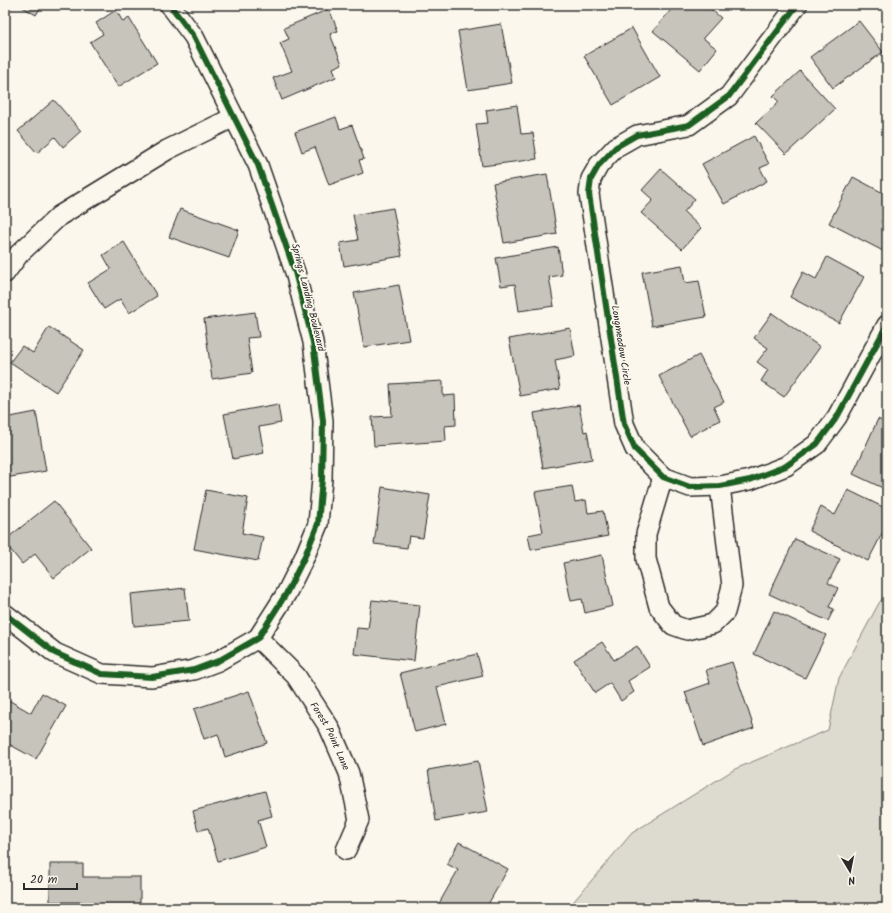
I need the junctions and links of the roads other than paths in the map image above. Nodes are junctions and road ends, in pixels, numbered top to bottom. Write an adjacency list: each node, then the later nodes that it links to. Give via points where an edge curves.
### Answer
1 (170, 5): 3 (street, Springs Landing Boulevard, via 194,37)
2 (797, 5): 6 (street, Longmeadow Circle, via 729,96 689,125 637,135 616,147 599,165 591,179 589,194 624,424 635,449)
3 (234, 117): 4 (street, via 167,150 59,216 19,254); 9 (street, Springs Landing Boulevard, via 258,165 295,272 313,342 323,421 318,524 286,594)
4 (5, 273)
5 (887, 325): 7 (street, Longmeadow Circle, via 837,417 817,444 786,466 750,480)
6 (663, 477): 7 (street, Longmeadow Circle, via 690,487); 7 (street, via 646,534 646,559 659,607 673,625 687,630 713,624 725,612 732,586)
7 (720, 486)
8 (5, 614): 9 (street, Springs Landing Boulevard, via 55,653 102,674 152,677 194,670 218,661)
9 (258, 638): 10 (street, Forest Point Lane, via 296,676 329,727 349,773 359,820)
10 (346, 850)

